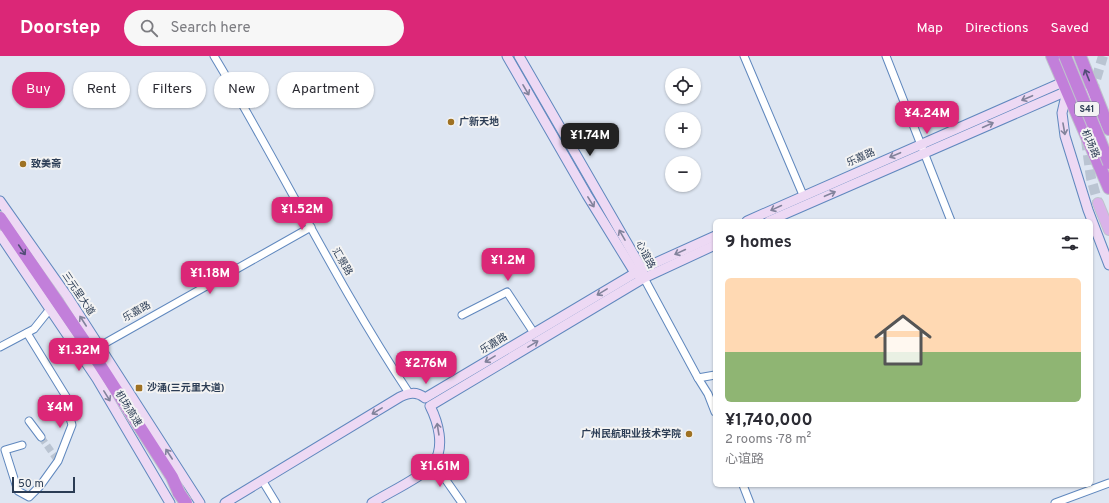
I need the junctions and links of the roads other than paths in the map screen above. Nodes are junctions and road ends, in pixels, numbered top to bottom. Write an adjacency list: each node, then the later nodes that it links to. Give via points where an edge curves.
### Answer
1 (214, 56): 23 (street, 汇景路, via 251,117)
2 (507, 56): 29 (street, 心谊路, one-way to 29, via 587,195)
3 (519, 56): 29 (street, 心谊路, one-way to 3)
4 (744, 56): 14 (street)
5 (886, 56): 11 (street)
6 (1052, 56): 9 (highway, 机场路)
7 (1065, 56): 12 (highway, S41, bridge)
8 (1080, 56): 10 (highway, one-way to 8)
9 (1065, 87): 10 (street, via 1072,84 1085,93); 11 (street, 乐嘉路); 13 (highway, 机场路); 21 (street, one-way to 21, via 1062,113 1065,136)
10 (1108, 124)
11 (922, 149): 14 (street, 乐嘉路, one-way to 14); 19 (street, 乐嘉路, one-way to 11); 20 (street)
12 (1109, 163)
13 (1109, 188)
14 (803, 195): 18 (street, 乐嘉路, one-way to 18)
15 (0, 201): 34 (street, 三元里大道, one-way to 15)
16 (1098, 203): 24 (main road)
17 (0, 218): 49 (highway, 机场高速, one-way to 49, via 108,377 172,477)
18 (751, 219)
19 (773, 219)
20 (950, 219)
21 (1092, 219)
22 (1093, 223): 28 (street, one-way to 28)
23 (311, 227): 34 (street, 乐嘉路); 38 (street, 汇景路, via 388,363)
24 (1109, 230)
25 (0, 235): 30 (street, 三元里大道)
26 (713, 237): 29 (street, 乐嘉路, one-way to 29)
27 (713, 246): 29 (street, 乐嘉路)
28 (1109, 264)
29 (640, 273): 33 (street, 乐嘉路, one-way to 33); 37 (street); 40 (street, 乐嘉路, one-way to 29)
30 (50, 309): 32 (street); 49 (street, 三元里大道, one-way to 49)
31 (462, 315): 33 (street, via 507,292)
32 (28, 333): 35 (street); 44 (street, via 67,398 71,408 72,425 58,461 40,486 28,497 18,491 5,450)
33 (534, 333): 39 (street, 乐嘉路, one-way to 39)
34 (100, 346): 49 (street, 三元里大道, one-way to 34)
35 (0, 347)
36 (713, 375): 37 (street)
37 (698, 378): 41 (street)
38 (409, 393): 39 (street, via 420,394); 46 (street, one-way to 46)
39 (425, 398): 40 (street)
40 (430, 406): 45 (street, one-way to 40, via 439,437 438,426)
41 (713, 407)
42 (29, 421): 43 (street)
43 (41, 437)
44 (22, 445)
45 (434, 462): 53 (street, via 420,474); 54 (street)
46 (262, 480): 51 (street); 52 (street)
47 (1109, 483): 56 (street)
48 (744, 487): 55 (street)
49 (179, 500): 50 (street, 三元里大道)
50 (200, 503)
51 (225, 503)
52 (276, 503)
53 (372, 503)
54 (462, 503)
55 (750, 503)
56 (1055, 503)

